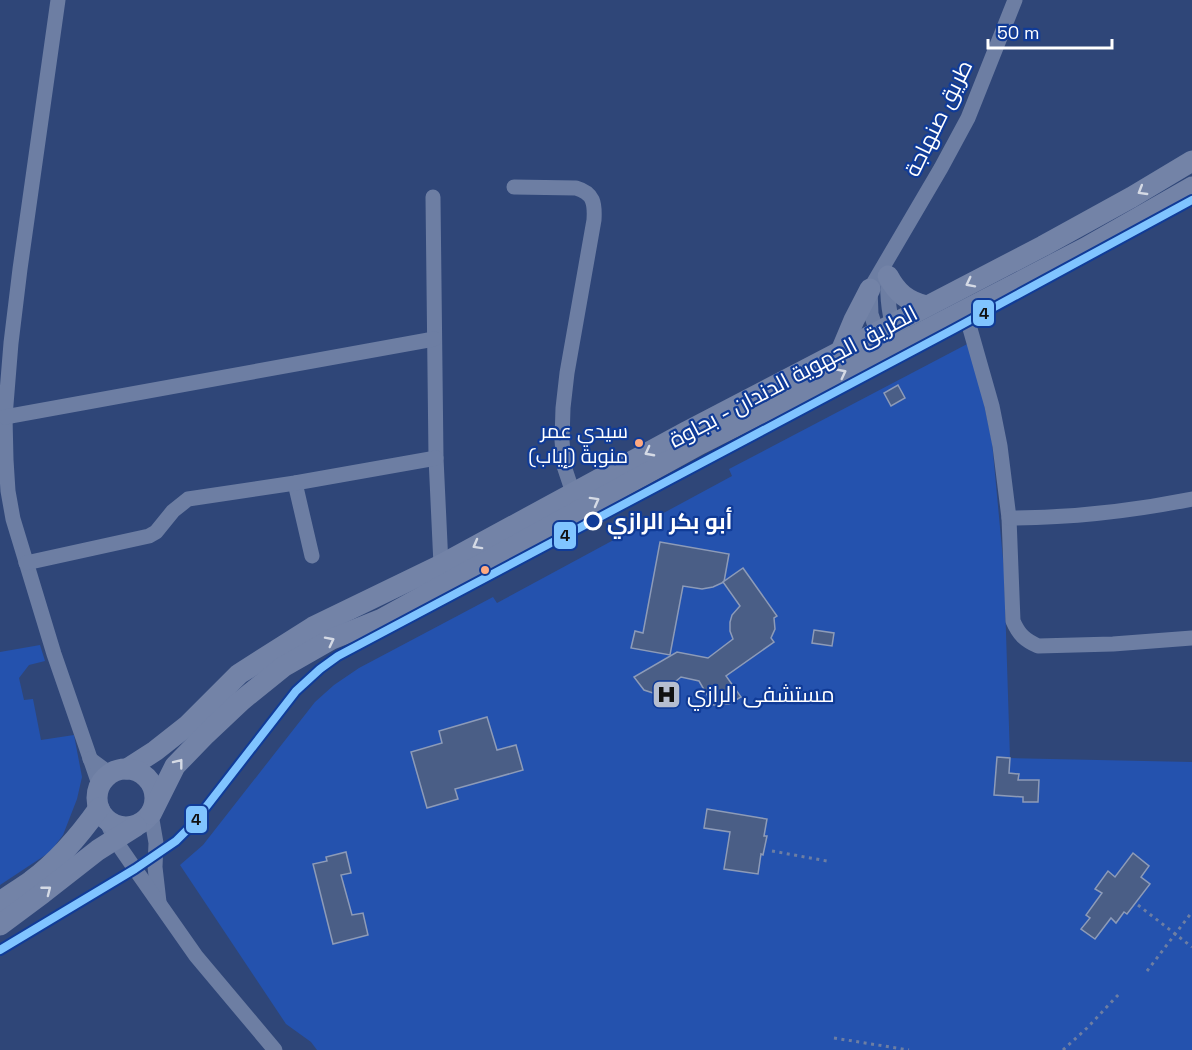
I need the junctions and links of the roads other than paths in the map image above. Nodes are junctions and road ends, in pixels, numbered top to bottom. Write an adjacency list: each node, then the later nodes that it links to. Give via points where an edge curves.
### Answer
1 (58, 0): 15 (street, via 20,269)
2 (1015, 0): 7 (street, طريق صنهاجة, via 968,118)
3 (1192, 161): 10 (main road, الطريق الجهوية الدندان - بجاوة, one-way to 10, via 1043,246)
4 (514, 187): 18 (street, via 576,188 584,190 593,202 594,220 563,408 564,466)
5 (1192, 187): 11 (main road, الطريق الجهوية الدندان - بجاوة)
6 (432, 196): 13 (street)
7 (891, 251): 8 (street, طريق صنهاجة); 9 (street, طريق صنهاجة)
8 (888, 276): 10 (main road, via 900,294); 12 (street, طريق صنهاجة)
9 (870, 289): 12 (street, via 871,314); 14 (main road)
10 (926, 306): 12 (main road, الطريق الجهوية الدندان - بجاوة)
11 (965, 310): 12 (main road, الطريق الجهوية الدندان - بجاوة); 20 (street, via 992,406)
12 (889, 338): 14 (main road, الطريق الجهوية الدندان - بجاوة); 23 (main road, الطريق الجهوية الدندان - بجاوة, one-way to 12, via 700,444)
13 (434, 339): 15 (street); 16 (street)
14 (841, 351): 18 (main road, الطريق الجهوية الدندان - بجاوة, one-way to 18)
15 (5, 417): 22 (street, via 13,519)
16 (436, 458): 17 (street); 23 (street)
17 (295, 483): 21 (street); 22 (street, via 188,500 149,536)
18 (573, 493): 23 (main road, الطريق الجهوية الدندان - بجاوة, one-way to 23)
19 (1192, 499): 20 (street, via 1084,515)
20 (1009, 518): 24 (street, via 1013,621 1017,631 1030,642 1038,646)
21 (312, 556)
22 (26, 563): 25 (street)
23 (443, 574): 26 (main road, الطريق الجهوية الدندان - بجاوة, via 313,627 238,674 188,725); 29 (main road, الطريق الجهوية الدندان - بجاوة, one-way to 23, via 175,766 241,701 283,667 332,639 382,619)
24 (1192, 638)
25 (90, 759): 26 (street, via 105,771); 27 (street)
26 (122, 770): 27 (main road, الطريق الجهوية الدندان - بجاوة, via 104,780); 29 (main road, via 143,774 153,788 154,806)
27 (100, 787): 28 (main road, via 98,801)
28 (102, 813): 29 (main road, via 116,826 126,827); 30 (street); 31 (main road, via 32,880)
29 (143, 820): 30 (main road, الطريق الجهوية الدندان - بجاوة); 32 (street, via 156,843)
30 (116, 840): 32 (street); 33 (main road, الطريق الجهوية الدندان - بجاوة, one-way to 30)
31 (0, 902)
32 (159, 905): 34 (street)
33 (0, 925)
34 (275, 1050)

